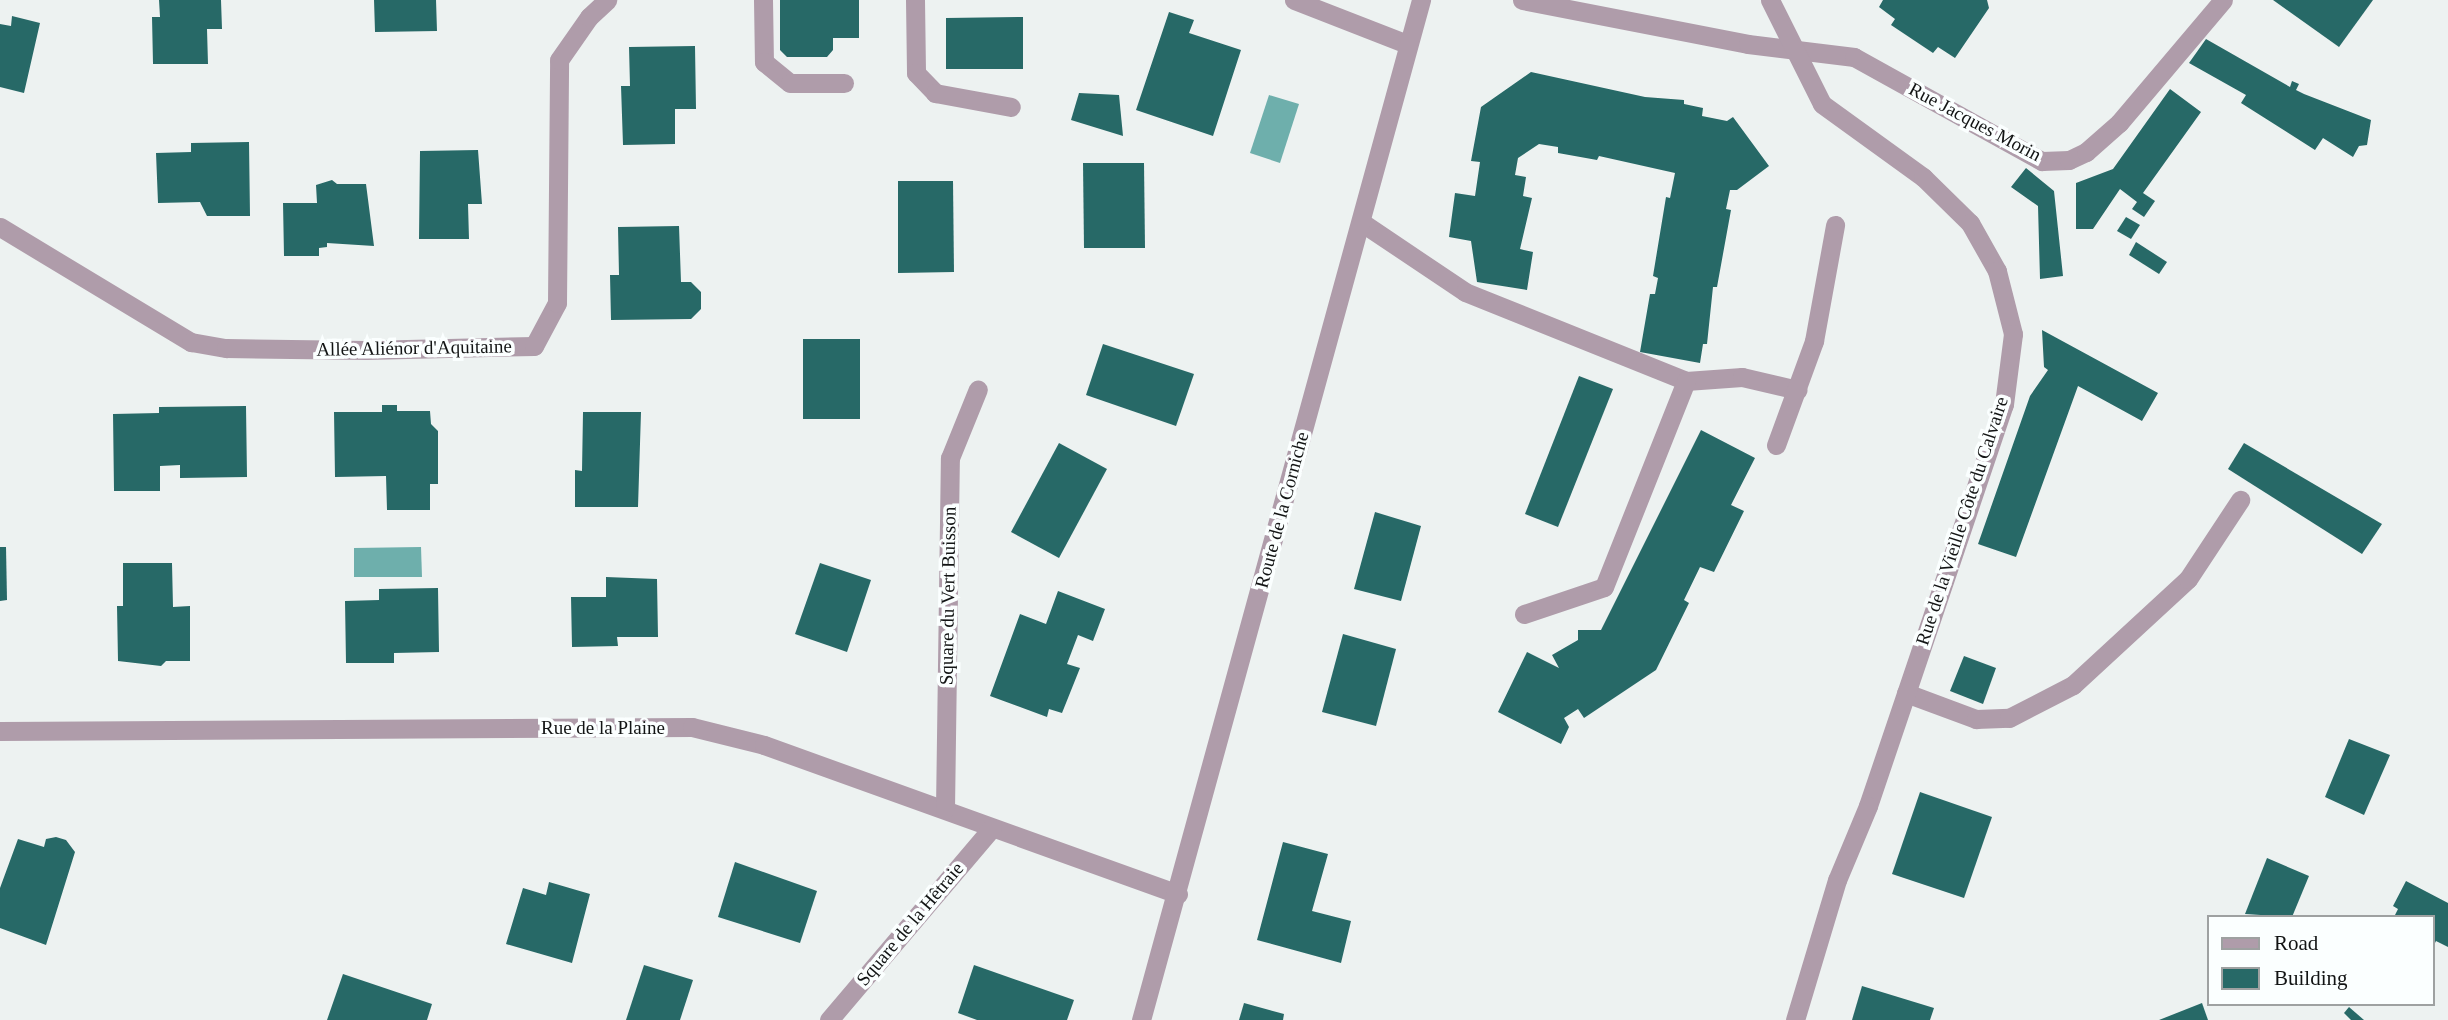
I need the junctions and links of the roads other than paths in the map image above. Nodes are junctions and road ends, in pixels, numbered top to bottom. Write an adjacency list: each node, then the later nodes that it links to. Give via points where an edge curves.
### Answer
1 (607, 0): 15 (street, Allée Aliénor d'Aquitaine, via 559,60 557,303 534,346 302,349 226,348 191,342)
2 (763, 0): 11 (street, via 764,62 790,83)
3 (915, 0): 12 (street, via 916,73 935,93)
4 (1294, 0): 9 (street)
5 (1420, 0): 9 (street, Route de la Corniche)
6 (1522, 0): 10 (street, Rue Jacques Morin)
7 (1770, 0): 10 (street)
8 (2222, 0): 10 (street, Rue Jacques Morin, via 2119,123 2070,160 2042,161 1854,57)
9 (1407, 44): 13 (street, Route de la Corniche)
10 (1791, 48): 22 (street, Rue de la Vieille Côte du Calvaire, via 1822,104 1923,177 1970,223 1997,271 2013,334 2004,404)
11 (844, 83)
12 (1011, 107)
13 (1361, 222): 16 (street, via 1465,292); 26 (street, Route de la Corniche)
14 (1835, 225): 18 (street, via 1814,341)
15 (0, 227)
16 (1686, 381): 18 (street, via 1742,377); 21 (street, via 1604,587)
17 (978, 389): 24 (street, Square du Vert Buisson, via 950,458)
18 (1798, 390): 19 (street)
19 (1776, 445)
20 (2241, 500): 22 (street, via 2188,579 2073,685 2009,718 1976,719)
21 (1524, 614)
22 (1906, 693): 29 (street, Rue de la Vieille Côte du Calvaire, via 1837,880)
23 (0, 731): 24 (street, Rue de la Plaine, via 692,727 764,746)
24 (945, 809): 25 (street, Rue de la Plaine)
25 (992, 828): 26 (street, Rue de la Plaine); 27 (street, Square de la Hêtraie)
26 (1178, 894): 28 (street, Route de la Corniche)
27 (829, 1020)
28 (1141, 1020)
29 (1795, 1020)

